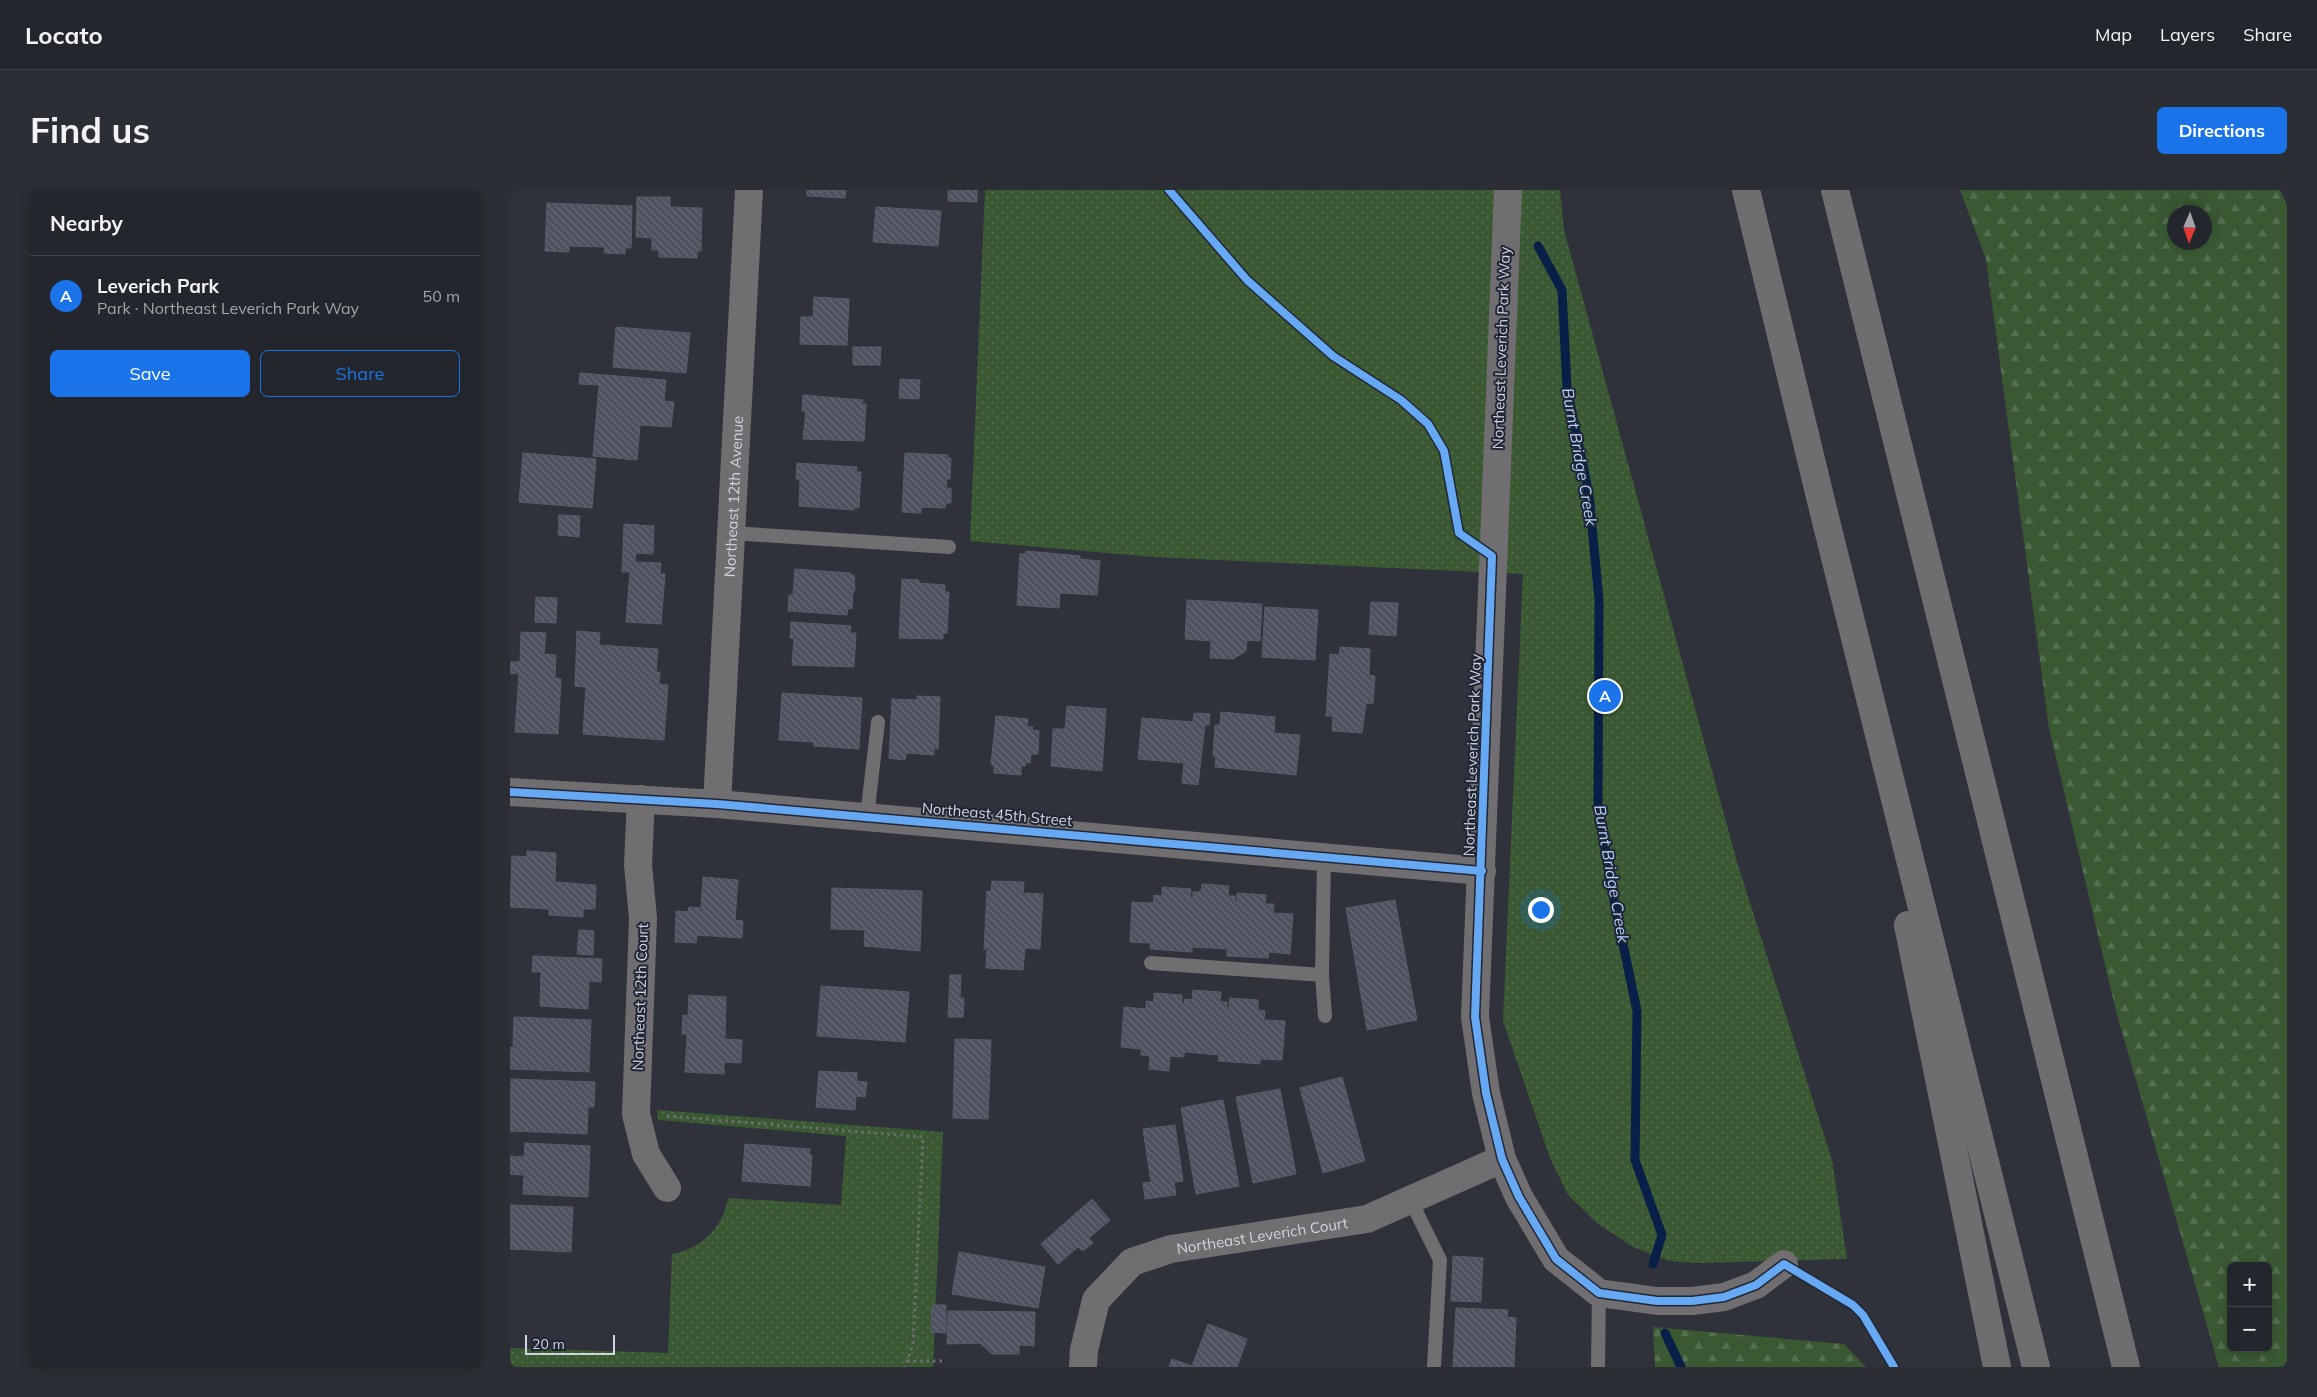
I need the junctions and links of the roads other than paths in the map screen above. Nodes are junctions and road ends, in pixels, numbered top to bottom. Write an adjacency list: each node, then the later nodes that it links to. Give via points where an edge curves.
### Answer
1 (749, 190): 6 (street, Northeast 12th Avenue)
2 (1508, 190): 14 (street, Northeast Leverich Park Way)
3 (1746, 190): 5 (highway)
4 (1835, 190): 28 (highway)
5 (1822, 505): 26 (highway); 27 (highway)
6 (731, 533): 7 (lane); 11 (street, Northeast 12th Avenue)
7 (949, 547)
8 (878, 722): 12 (lane)
9 (510, 792): 10 (street, Northeast 45th Street)
10 (641, 799): 11 (street, Northeast 45th Street); 19 (street, Northeast 12th Court, via 638,865 643,918 636,1114 646,1154)
11 (718, 804): 12 (street, Northeast 45th Street)
12 (867, 818): 13 (street, Northeast 45th Street)
13 (1324, 857): 14 (street, Northeast 45th Street); 16 (lane)
14 (1482, 870): 18 (street, Northeast Leverich Park Way, via 1475,1017 1486,1093)
15 (1151, 963): 16 (lane)
16 (1322, 975): 17 (lane)
17 (1325, 1016)
18 (1502, 1159): 20 (street, Northeast Leverich Court); 22 (street, Northeast Leverich Park Way, via 1519,1197 1556,1259)
19 (667, 1188)
20 (1410, 1199): 23 (street, Northeast Leverich Court, via 1367,1218 1171,1249 1132,1262 1096,1300); 24 (lane, via 1440,1260)
21 (1784, 1264): 22 (street, via 1756,1285 1724,1297 1657,1301)
22 (1599, 1293): 25 (lane)
23 (1083, 1367)
24 (1434, 1367)
25 (1598, 1367)
26 (1998, 1367)
27 (2036, 1367)
28 (2126, 1367)

